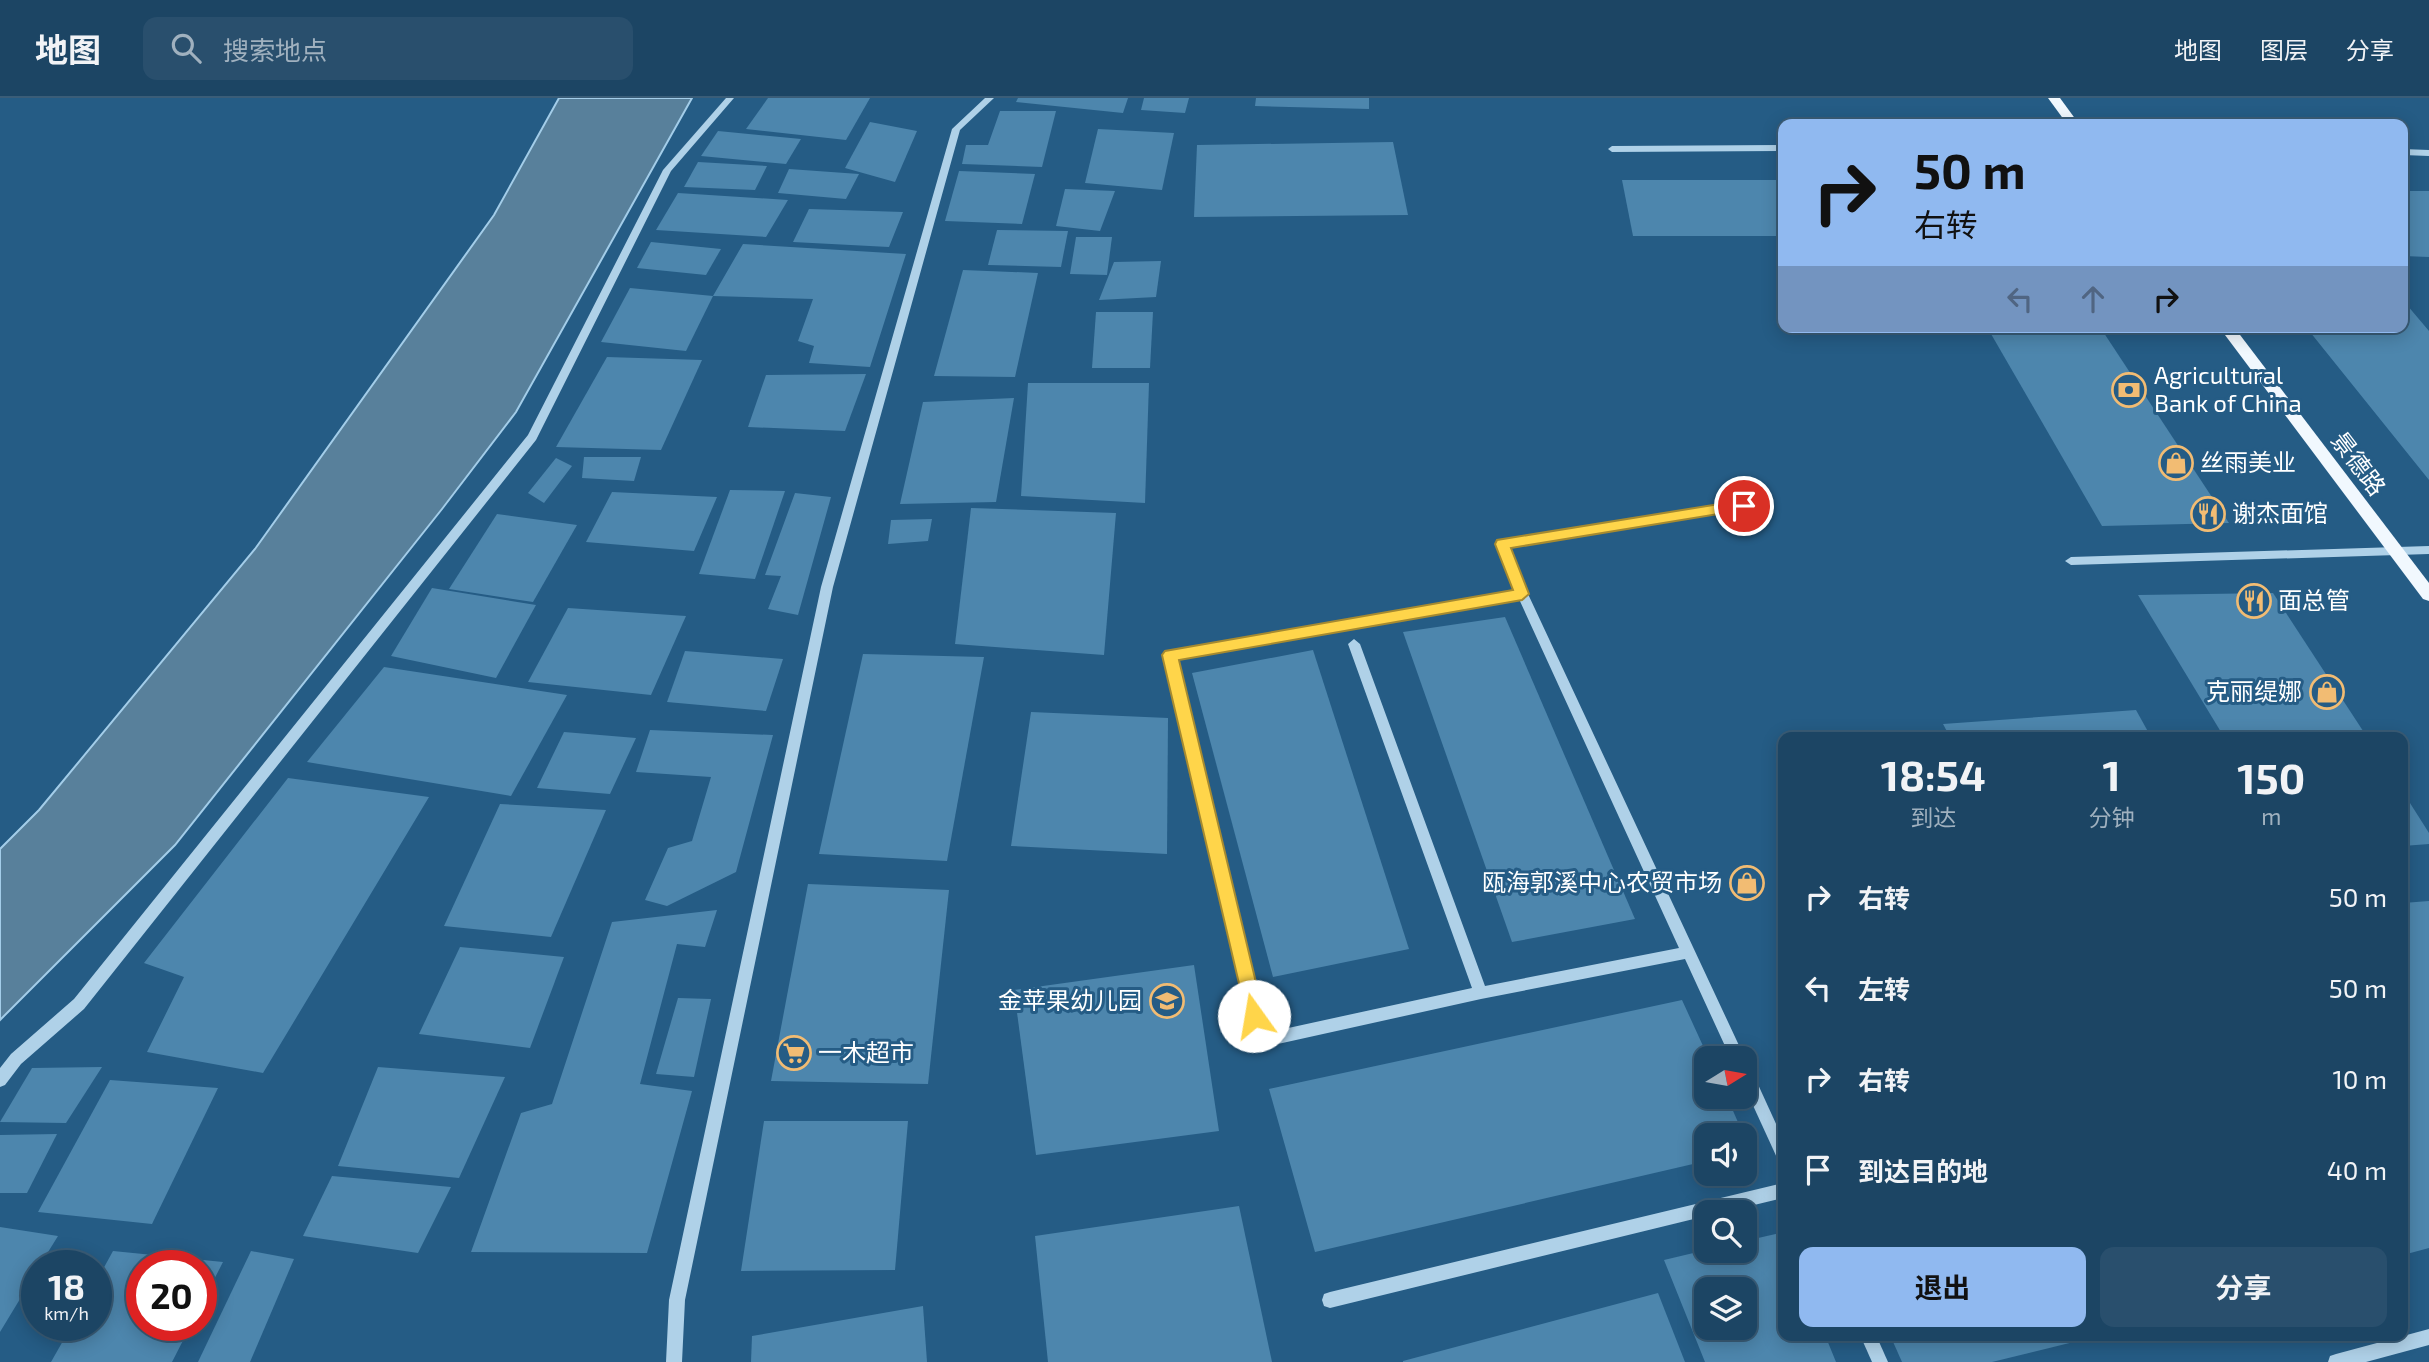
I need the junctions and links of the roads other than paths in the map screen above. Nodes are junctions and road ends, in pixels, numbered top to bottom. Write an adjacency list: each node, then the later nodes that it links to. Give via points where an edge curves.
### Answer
1 (730, 98): 20 (street, via 667,170 532,437 79,1004 16,1059)
2 (990, 98): 27 (street, via 956,129 827,587 677,1300)
3 (2054, 98): 4 (main road)
4 (2069, 119)
5 (1778, 148): 6 (street)
6 (1612, 149)
7 (2408, 152): 8 (street)
8 (2429, 153)
9 (2231, 333): 12 (main road, 景德路)
10 (1744, 506): 14 (street, via 1502,544)
11 (2429, 550): 12 (street)
12 (2395, 551): 13 (lane); 15 (main road, 景德路)
13 (2071, 561)
14 (1522, 594): 17 (street); 18 (street, via 1170,655 1260,1041)
15 (2429, 596)
16 (1354, 644): 18 (street)
17 (1689, 952): 18 (street); 19 (street)
18 (1481, 993)
19 (1732, 1046)
20 (0, 1080)
21 (1757, 1098): 22 (street)
22 (1778, 1144)
23 (1778, 1191): 24 (street)
24 (1330, 1300)
25 (2429, 1337): 29 (street)
26 (1871, 1341): 28 (street)
27 (674, 1362)
28 (1880, 1362)
29 (2336, 1362)

